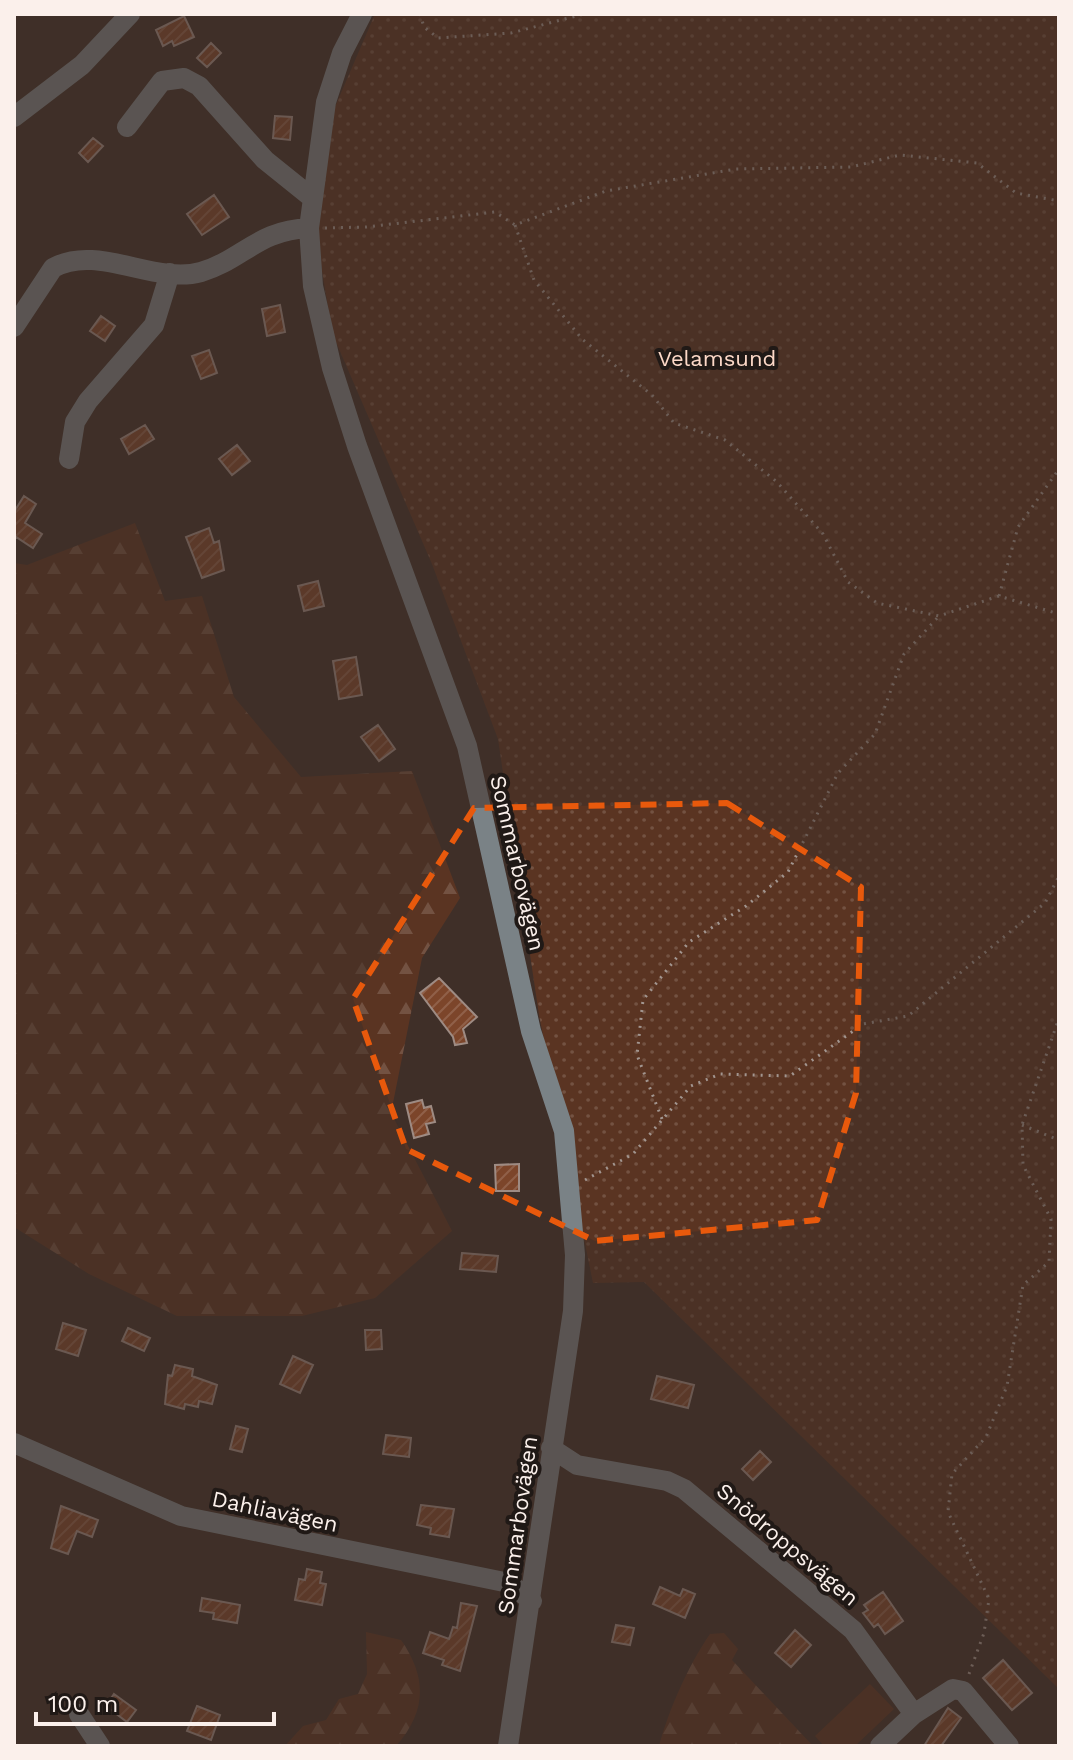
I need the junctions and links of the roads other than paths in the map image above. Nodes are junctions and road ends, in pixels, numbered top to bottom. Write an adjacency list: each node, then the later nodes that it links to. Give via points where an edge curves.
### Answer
1 (130, 14): 3 (street, via 82,65)
2 (362, 14): 5 (street, Sommarbovägen, via 326,102)
3 (14, 117)
4 (127, 127): 5 (street, via 162,81 184,78 199,86 265,160)
5 (311, 197): 6 (street, Sommarbovägen)
6 (309, 228): 7 (street, via 282,229 200,272); 11 (street, Sommarbovägen, via 313,286 336,381 467,746 531,1031 564,1131 575,1255 573,1311)
7 (170, 273): 8 (street, via 79,260 62,263 53,268); 9 (street, via 154,325 75,422)
8 (14, 327)
9 (69, 459)
10 (14, 1443): 12 (street, Dahliavägen, via 181,1516 509,1583)
11 (551, 1448): 12 (street, Sommarbovägen); 14 (street, Snödroppsvägen, via 577,1465 667,1481 684,1489 853,1630)
12 (532, 1601): 16 (street, Sommarbovägen)
13 (79, 1714): 15 (street)
14 (914, 1714): 17 (street); 18 (street, via 953,1689 963,1691)
15 (100, 1746)
16 (508, 1746)
17 (880, 1746)
18 (1009, 1746)

